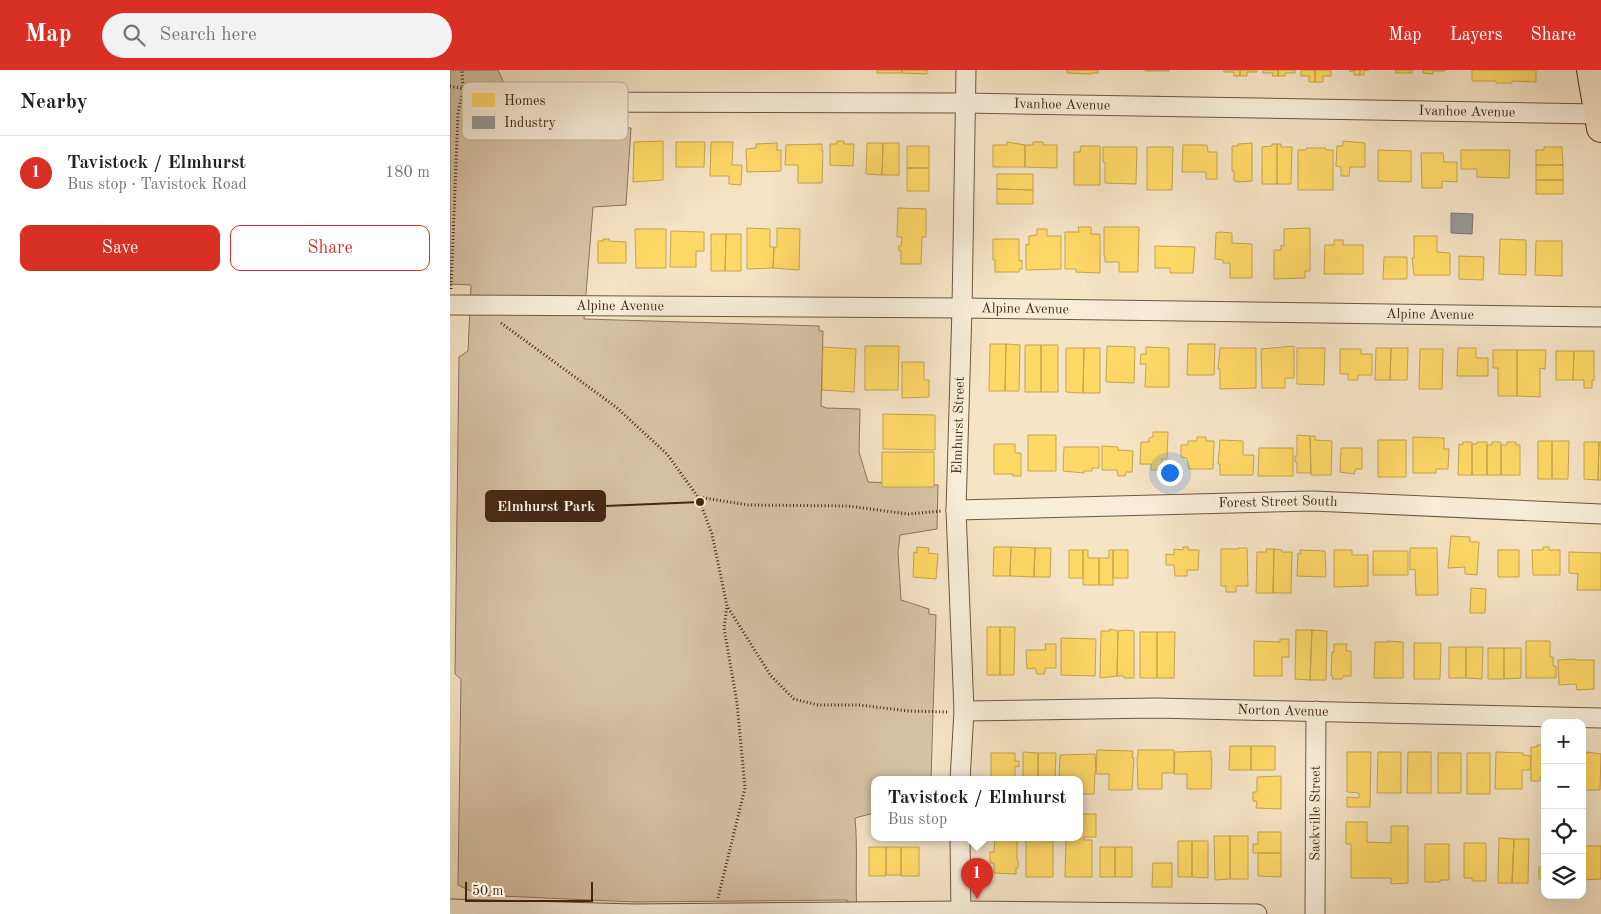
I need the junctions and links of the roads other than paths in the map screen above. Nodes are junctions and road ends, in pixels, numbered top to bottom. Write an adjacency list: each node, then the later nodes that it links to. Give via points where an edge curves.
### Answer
1 (966, 70): 4 (street, Elmhurst Street)
2 (1591, 70): 5 (main road)
3 (628, 102): 4 (street, Ivanhoe Avenue)
4 (965, 103): 5 (street, Ivanhoe Avenue); 7 (street, Elmhurst Street)
5 (1600, 121)
6 (450, 305): 7 (street, Alpine Avenue)
7 (962, 308): 8 (street, Alpine Avenue); 9 (street, Elmhurst Street)
8 (1601, 317)
9 (956, 510): 10 (street, Forest Street South, via 1313,501); 11 (street, Elmhurst Street)
10 (1601, 514)
11 (964, 711): 12 (street, Norton Avenue, via 1155,708); 14 (street, Elmhurst Street)
12 (1316, 711): 13 (street, Norton Avenue); 20 (street, Sackville Street)
13 (1601, 718)
14 (960, 776)
15 (960, 841): 18 (street)
16 (450, 909): 17 (street)
17 (715, 913): 18 (street)
18 (961, 913): 19 (street)
19 (1257, 914)
20 (1315, 914)

